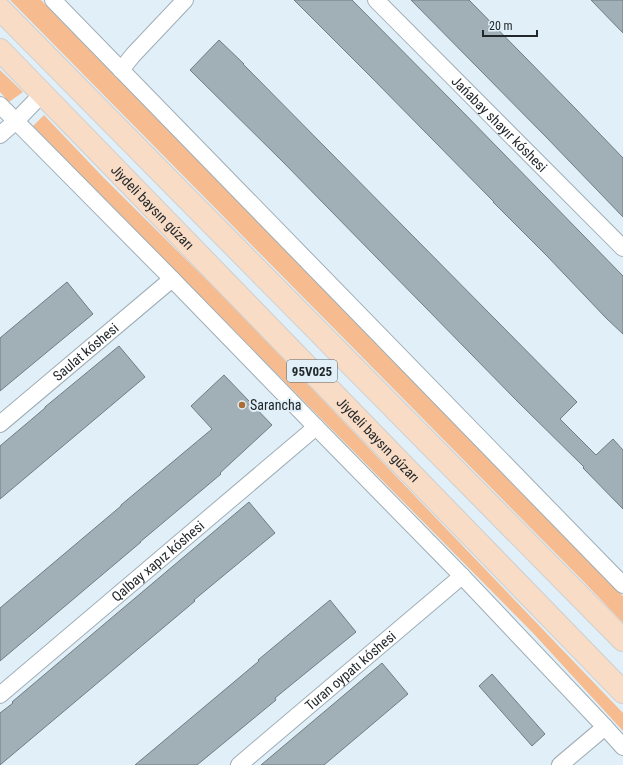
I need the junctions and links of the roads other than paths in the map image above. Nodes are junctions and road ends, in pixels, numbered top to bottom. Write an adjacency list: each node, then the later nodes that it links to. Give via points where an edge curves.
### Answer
1 (53, 0): 6 (street)
2 (184, 0): 6 (street)
3 (376, 0): 11 (street, Jańabay shayır kóshesi)
4 (0, 9): 17 (main road, 95V025)
5 (0, 50): 7 (main road, Jiydeli baysın gúzarı / 95V025)
6 (121, 70): 16 (street)
7 (42, 93): 9 (street); 18 (main road, Jiydeli baysın gúzarı / 95V025)
8 (0, 106): 9 (street)
9 (16, 122): 10 (street); 12 (street)
10 (0, 135)
11 (623, 248)
12 (172, 279): 13 (street, Saulat kóshesi); 14 (street)
13 (0, 424)
14 (316, 428): 15 (street); 19 (street, Qalbay xapız kóshesi)
15 (462, 576): 20 (street); 22 (street, Turan oypatı kóshesi)
16 (622, 583)
17 (623, 640)
18 (623, 692)
19 (0, 695)
20 (605, 727): 21 (street); 23 (street)
21 (623, 747)
22 (239, 765)
23 (560, 765)

